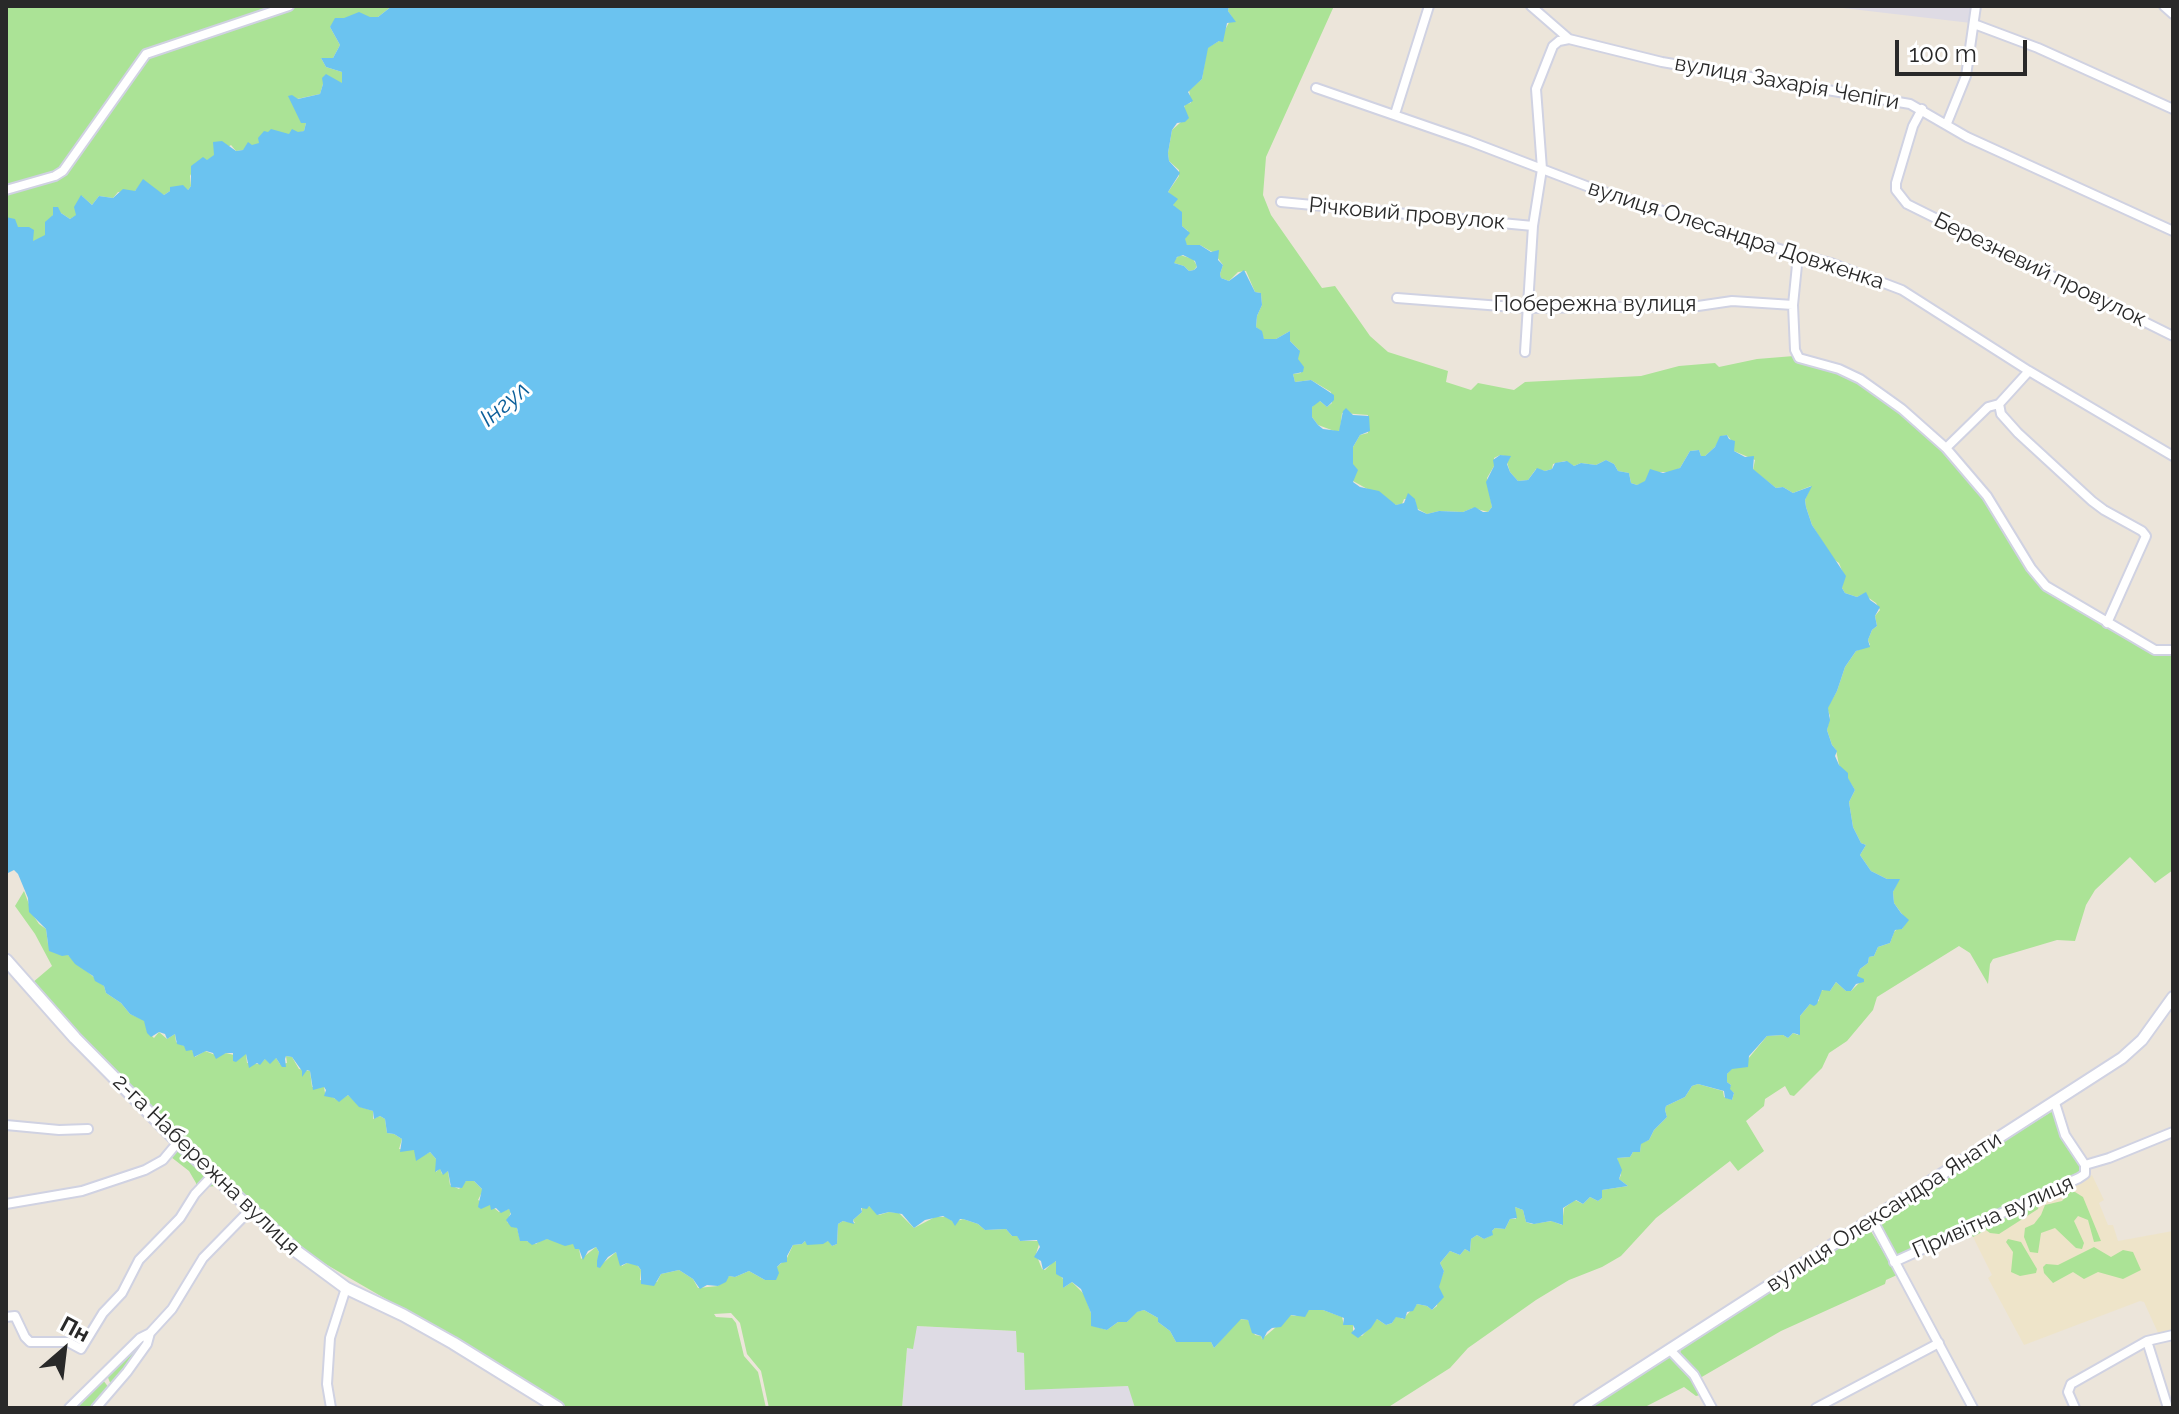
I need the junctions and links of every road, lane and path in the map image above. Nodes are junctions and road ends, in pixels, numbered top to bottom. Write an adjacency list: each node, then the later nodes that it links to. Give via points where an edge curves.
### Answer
1 (289, 6): 15 (street, via 146,54 63,171)
2 (1429, 6): 12 (street)
3 (1531, 6): 8 (street, вулиця Захарія Чепіги)
4 (1976, 6): 7 (street)
5 (2164, 6): 6 (street)
6 (2173, 14)
7 (1974, 24): 11 (street); 13 (street, via 1966,76)
8 (1569, 39): 10 (street, вулиця Захарія Чепіги, via 1662,62); 14 (street, via 1553,46 1536,89)
9 (1316, 88): 12 (street, вулиця Олесандра Довженка)
10 (1922, 109): 13 (street, вулиця Захарія Чепіги); 23 (street, Березневий провулок, via 1896,183 1907,204)
11 (2173, 109)
12 (1395, 114): 14 (street, вулиця Олесандра Довженка)
13 (1947, 123): 18 (street, вулиця Захарія Чепіги, via 1967,137)
14 (1542, 169): 17 (street); 19 (street, вулиця Олесандра Довженка)
15 (6, 190)
16 (1281, 202): 17 (street, Річковий провулок)
17 (1533, 226): 22 (street)
18 (2173, 231)
19 (1798, 255): 21 (street); 25 (street, вулиця Олесандра Довженка, via 1902,290)
20 (1397, 298): 22 (street, Побережна вулиця)
21 (1793, 305): 22 (street, Побережна вулиця, via 1732,301); 27 (street, via 1799,358 1860,379)
22 (1527, 308): 24 (street)
23 (2173, 336)
24 (1525, 352)
25 (2029, 371): 26 (street); 28 (street, вулиця Олесандра Довженка)
26 (1999, 404): 27 (street, via 1988,407); 29 (street, via 2018,433 2092,501 2146,536)
27 (1946, 448): 29 (street, via 1992,503 2046,586)
28 (2173, 456)
29 (2107, 623): 30 (street, via 2155,650)
30 (2173, 650)
31 (6, 960): 37 (main road, 2-га Набережна вулиця)
32 (2173, 997): 33 (street, вулиця Олександра Янати, via 2132,1050)
33 (2055, 1103): 38 (street, via 2065,1135); 42 (street, вулиця Олександра Янати)
34 (6, 1125): 35 (street)
35 (88, 1129)
36 (2173, 1132): 38 (street, Привітна вулиця)
37 (178, 1142): 39 (main road, 2-га Набережна вулиця); 40 (street, via 163,1160 145,1170 82,1191)
38 (2085, 1165): 43 (street, Привітна вулиця, via 2079,1178)
39 (212, 1176): 41 (main road, 2-га Набережна вулиця); 45 (street, via 139,1260 81,1349 68,1342 30,1342 15,1316)
40 (6, 1204)
41 (250, 1210): 44 (main road, 2-га Набережна вулиця); 46 (street, via 203,1258 172,1309)
42 (1872, 1219): 43 (street); 50 (street, вулиця Олександра Янати)
43 (1894, 1262): 49 (street)
44 (346, 1288): 54 (street, via 330,1338); 55 (main road, 2-га Набережна вулиця, via 453,1343)
45 (6, 1317)
46 (150, 1333): 52 (street); 53 (street)
47 (2173, 1335): 48 (street)
48 (2147, 1341): 60 (street, via 2071,1384 2068,1392); 61 (street)
49 (1939, 1343): 51 (street); 59 (street)
50 (1670, 1350): 56 (street, вулиця Олександра Янати); 57 (street, via 1694,1375)
51 (1835, 1404): 58 (street)
52 (69, 1408)
53 (96, 1408)
54 (331, 1408)
55 (558, 1408)
56 (1579, 1408)
57 (1712, 1408)
58 (1816, 1408)
59 (1973, 1408)
60 (2075, 1408)
61 (2168, 1408)

